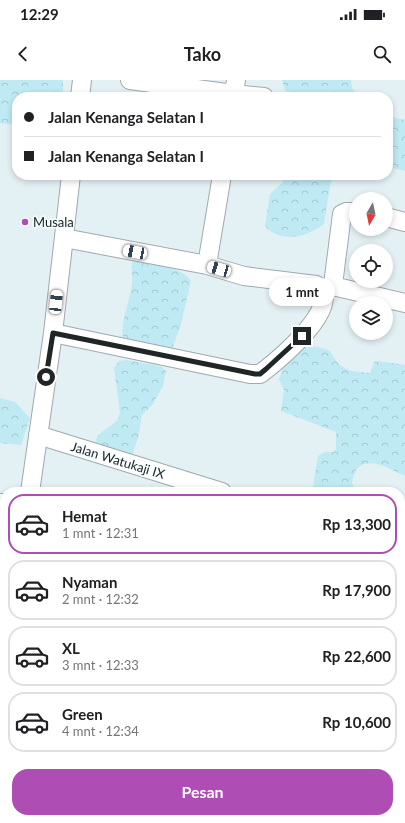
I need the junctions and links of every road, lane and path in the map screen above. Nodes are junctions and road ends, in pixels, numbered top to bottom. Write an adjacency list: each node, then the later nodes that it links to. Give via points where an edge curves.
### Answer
1 (82, 80): 5 (street)
2 (130, 80): 3 (street)
3 (154, 81): 4 (street)
4 (235, 90)
5 (81, 92)
6 (70, 180): 11 (street)
7 (221, 180): 12 (street)
8 (349, 212): 13 (street, via 341,216 333,285)
9 (393, 219): 10 (street)
10 (405, 222)
11 (64, 238): 12 (street); 14 (street)
12 (207, 265): 14 (street, via 244,276 316,285 324,294 315,322 260,374)
13 (405, 303)
14 (53, 333): 15 (street)
15 (38, 435): 16 (street); 17 (street, Jalan Watukaji IX)
16 (31, 487)
17 (206, 487)

